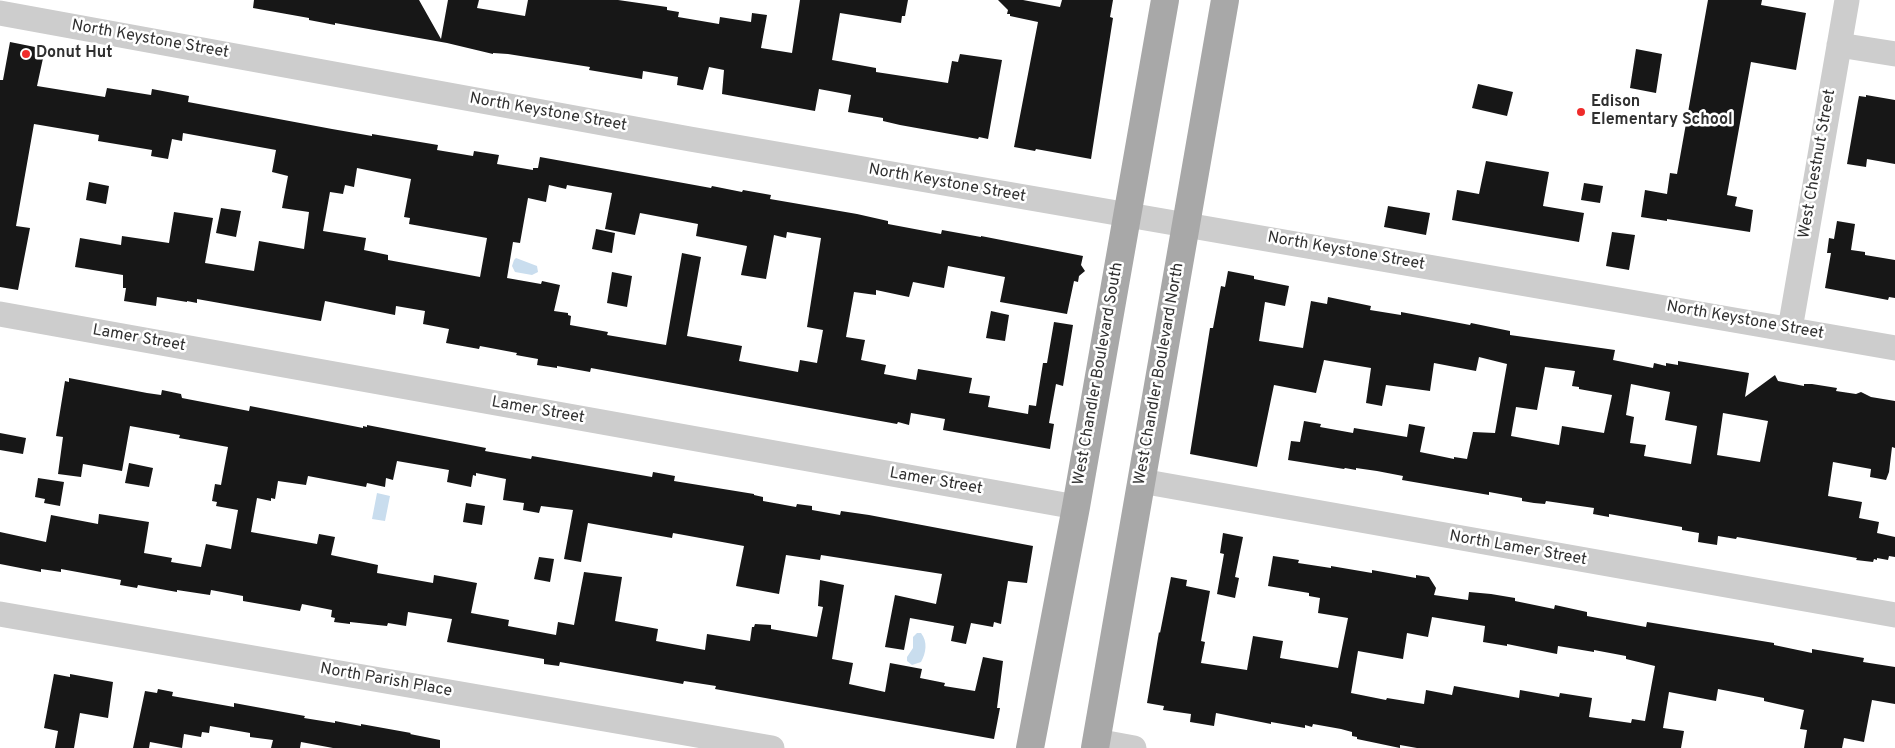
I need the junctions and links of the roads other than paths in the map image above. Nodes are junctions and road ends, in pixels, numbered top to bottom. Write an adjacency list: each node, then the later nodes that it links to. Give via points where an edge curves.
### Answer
1 (1165, 0): 7 (main road, West Chandler Boulevard South)
2 (1225, 0): 8 (main road, West Chandler Boulevard North)
3 (1847, 0): 5 (street, West Chestnut Street)
4 (0, 12): 7 (street, North Keystone Street, via 700,141)
5 (1839, 45): 6 (street); 10 (street, West Chestnut Street)
6 (1895, 54)
7 (1128, 215): 8 (street, North Keystone Street); 13 (main road, West Chandler Boulevard South)
8 (1185, 225): 10 (street, North Keystone Street); 12 (main road, West Chandler Boulevard North)
9 (0, 314): 13 (street, Lamer Street)
10 (1790, 329): 11 (street, North Keystone Street)
11 (1895, 348)
12 (1141, 481): 15 (street, North Lamer Street); 16 (main road, West Chandler Boulevard North)
13 (1076, 507): 18 (main road, West Chandler Boulevard South)
14 (0, 614): 17 (street, North Parish Place)
15 (1895, 615)
16 (1095, 745): 19 (street)
17 (772, 748)
18 (1030, 748)
19 (1134, 748)

